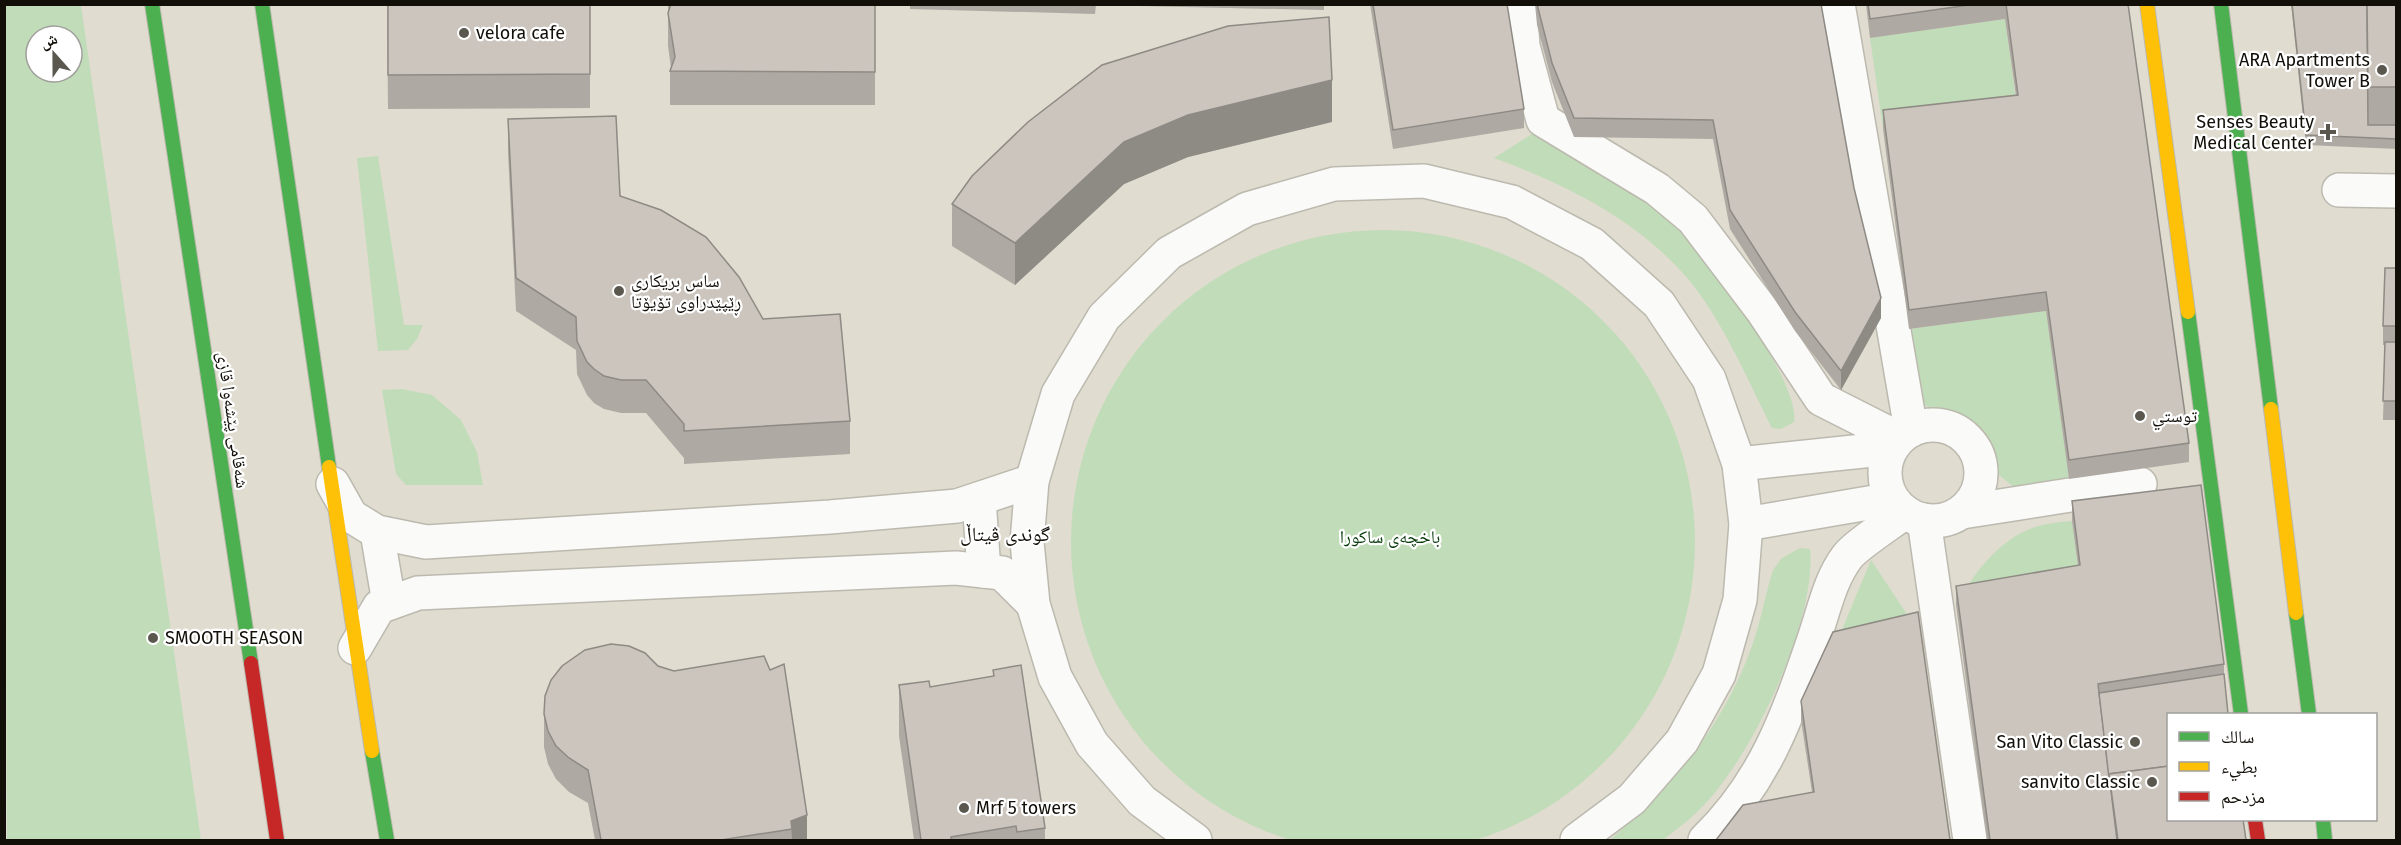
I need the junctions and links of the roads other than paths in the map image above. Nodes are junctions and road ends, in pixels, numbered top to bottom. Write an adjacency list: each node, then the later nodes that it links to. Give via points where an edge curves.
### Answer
1 (257, 4): 8 (main road)
2 (262, 4): 8 (main road)
3 (1520, 4): 11 (street, via 1523,46 1543,120 1657,189 1693,219 1762,310 1821,399)
4 (1838, 4): 11 (street)
5 (2147, 4): 25 (main road)
6 (2221, 4): 26 (main road)
7 (152, 5): 29 (main road, شەقامی پێشەوا قازی)
8 (265, 28): 14 (main road)
9 (2339, 190): 10 (street)
10 (2397, 191)
11 (1901, 439): 12 (street); 17 (street, via 1884,466 1885,481); 18 (street, via 1926,425 1941,425 1968,440 1977,452 1980,484 1974,500)
12 (1739, 464): 13 (street, via 1709,379 1659,304 1592,244 1512,202 1424,182 1334,184 1247,209 1169,254 1104,317 1058,394); 19 (street)
13 (1032, 481): 16 (street); 23 (street, via 1027,542)
14 (333, 484): 20 (street, via 351,516); 24 (main road)
15 (2140, 484): 18 (street)
16 (979, 499): 20 (street, via 957,506 830,517 426,542); 21 (street)
17 (1907, 511): 18 (street, via 1947,520); 19 (street); 33 (street, via 1848,555 1836,575 1793,702 1770,756 1720,826); 34 (street)
18 (1962, 512)
19 (1746, 524): 32 (street, via 1740,600 1719,674 1682,741 1632,799)
20 (377, 532): 22 (street)
21 (984, 571): 22 (street, via 956,568 418,593); 23 (street, via 1002,573)
22 (389, 603): 24 (street, via 378,607)
23 (1033, 604): 31 (street, via 1055,677 1092,744 1142,801)
24 (355, 648): 30 (main road)
25 (2241, 713)
26 (2309, 713)
27 (2255, 821): 35 (main road)
28 (2323, 821): 36 (main road)
29 (277, 840)
30 (387, 840)
31 (1195, 840)
32 (1577, 840)
33 (1705, 840)
34 (1970, 840)
35 (2258, 840)
36 (2325, 840)

